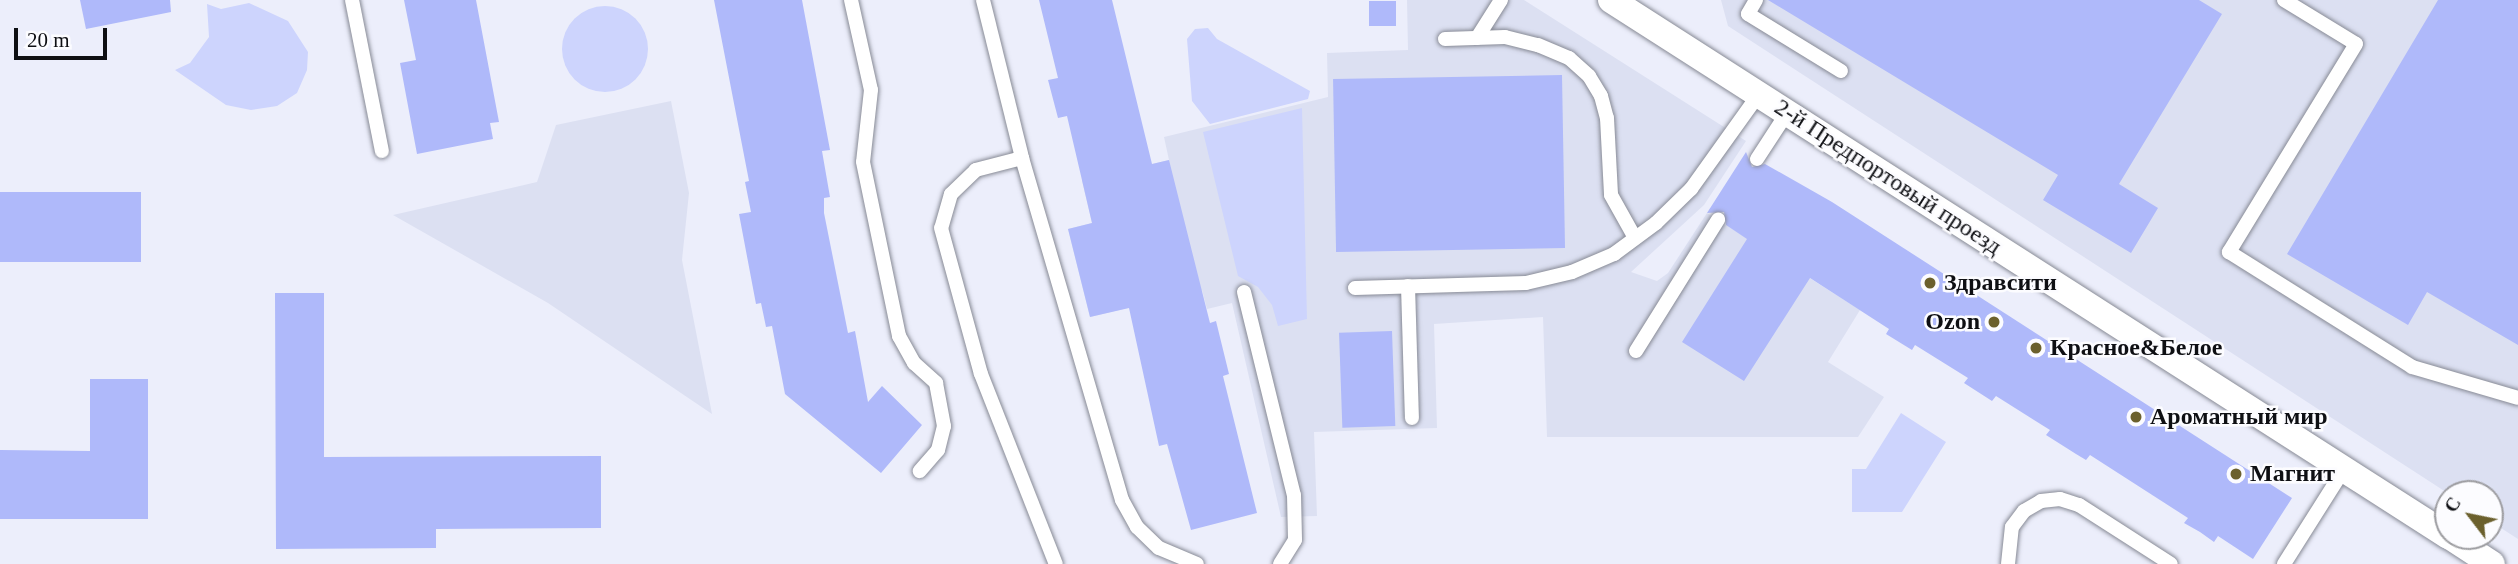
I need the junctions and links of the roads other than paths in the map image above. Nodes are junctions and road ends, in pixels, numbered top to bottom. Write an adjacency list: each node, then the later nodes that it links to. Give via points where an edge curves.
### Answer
1 (352, 0): 13 (lane)
2 (851, 0): 25 (lane, via 871,90 863,162 899,336 914,363 936,383 944,426 938,450)
3 (983, 0): 14 (lane)
4 (1501, 0): 8 (lane)
5 (1611, 0): 11 (street, 2-й Предпортовый проезд)
6 (1756, 0): 10 (lane, via 1748,14)
7 (2284, 0): 22 (lane, via 2356,44 2229,252 2413,367)
8 (1477, 38): 9 (lane); 17 (lane, via 1505,37 1538,45 1569,58 1589,76 1606,118 1611,195)
9 (1445, 39)
10 (1841, 71)
11 (1759, 94): 12 (street, 2-й Предпортовый проезд); 17 (lane, via 1691,189)
12 (1787, 113): 15 (lane); 24 (street, 2-й Предпортовый проезд)
13 (382, 151)
14 (1022, 158): 28 (lane, via 976,170 951,194 941,228 981,374); 29 (lane, via 1122,500 1137,527 1159,548)
15 (1757, 159)
16 (1718, 220): 21 (lane)
17 (1635, 238): 18 (lane, via 1614,254 1572,272 1526,283)
18 (1408, 286): 19 (lane); 23 (lane)
19 (1356, 288)
20 (1244, 292): 30 (lane, via 1294,495 1295,540)
21 (1636, 351)
22 (2518, 398)
23 (1412, 418)
24 (2344, 469): 26 (street, 2-й Предпортовый проезд); 33 (lane)
25 (920, 471)
26 (2434, 527)
27 (2470, 550): 34 (street, 2-й Предпортовый проезд)
28 (1056, 564)
29 (1197, 564)
30 (1280, 564)
31 (2008, 564): 32 (lane, via 2012,527 2024,511 2060,499 2079,505)
32 (2171, 564)
33 (2284, 564)
34 (2492, 564)

